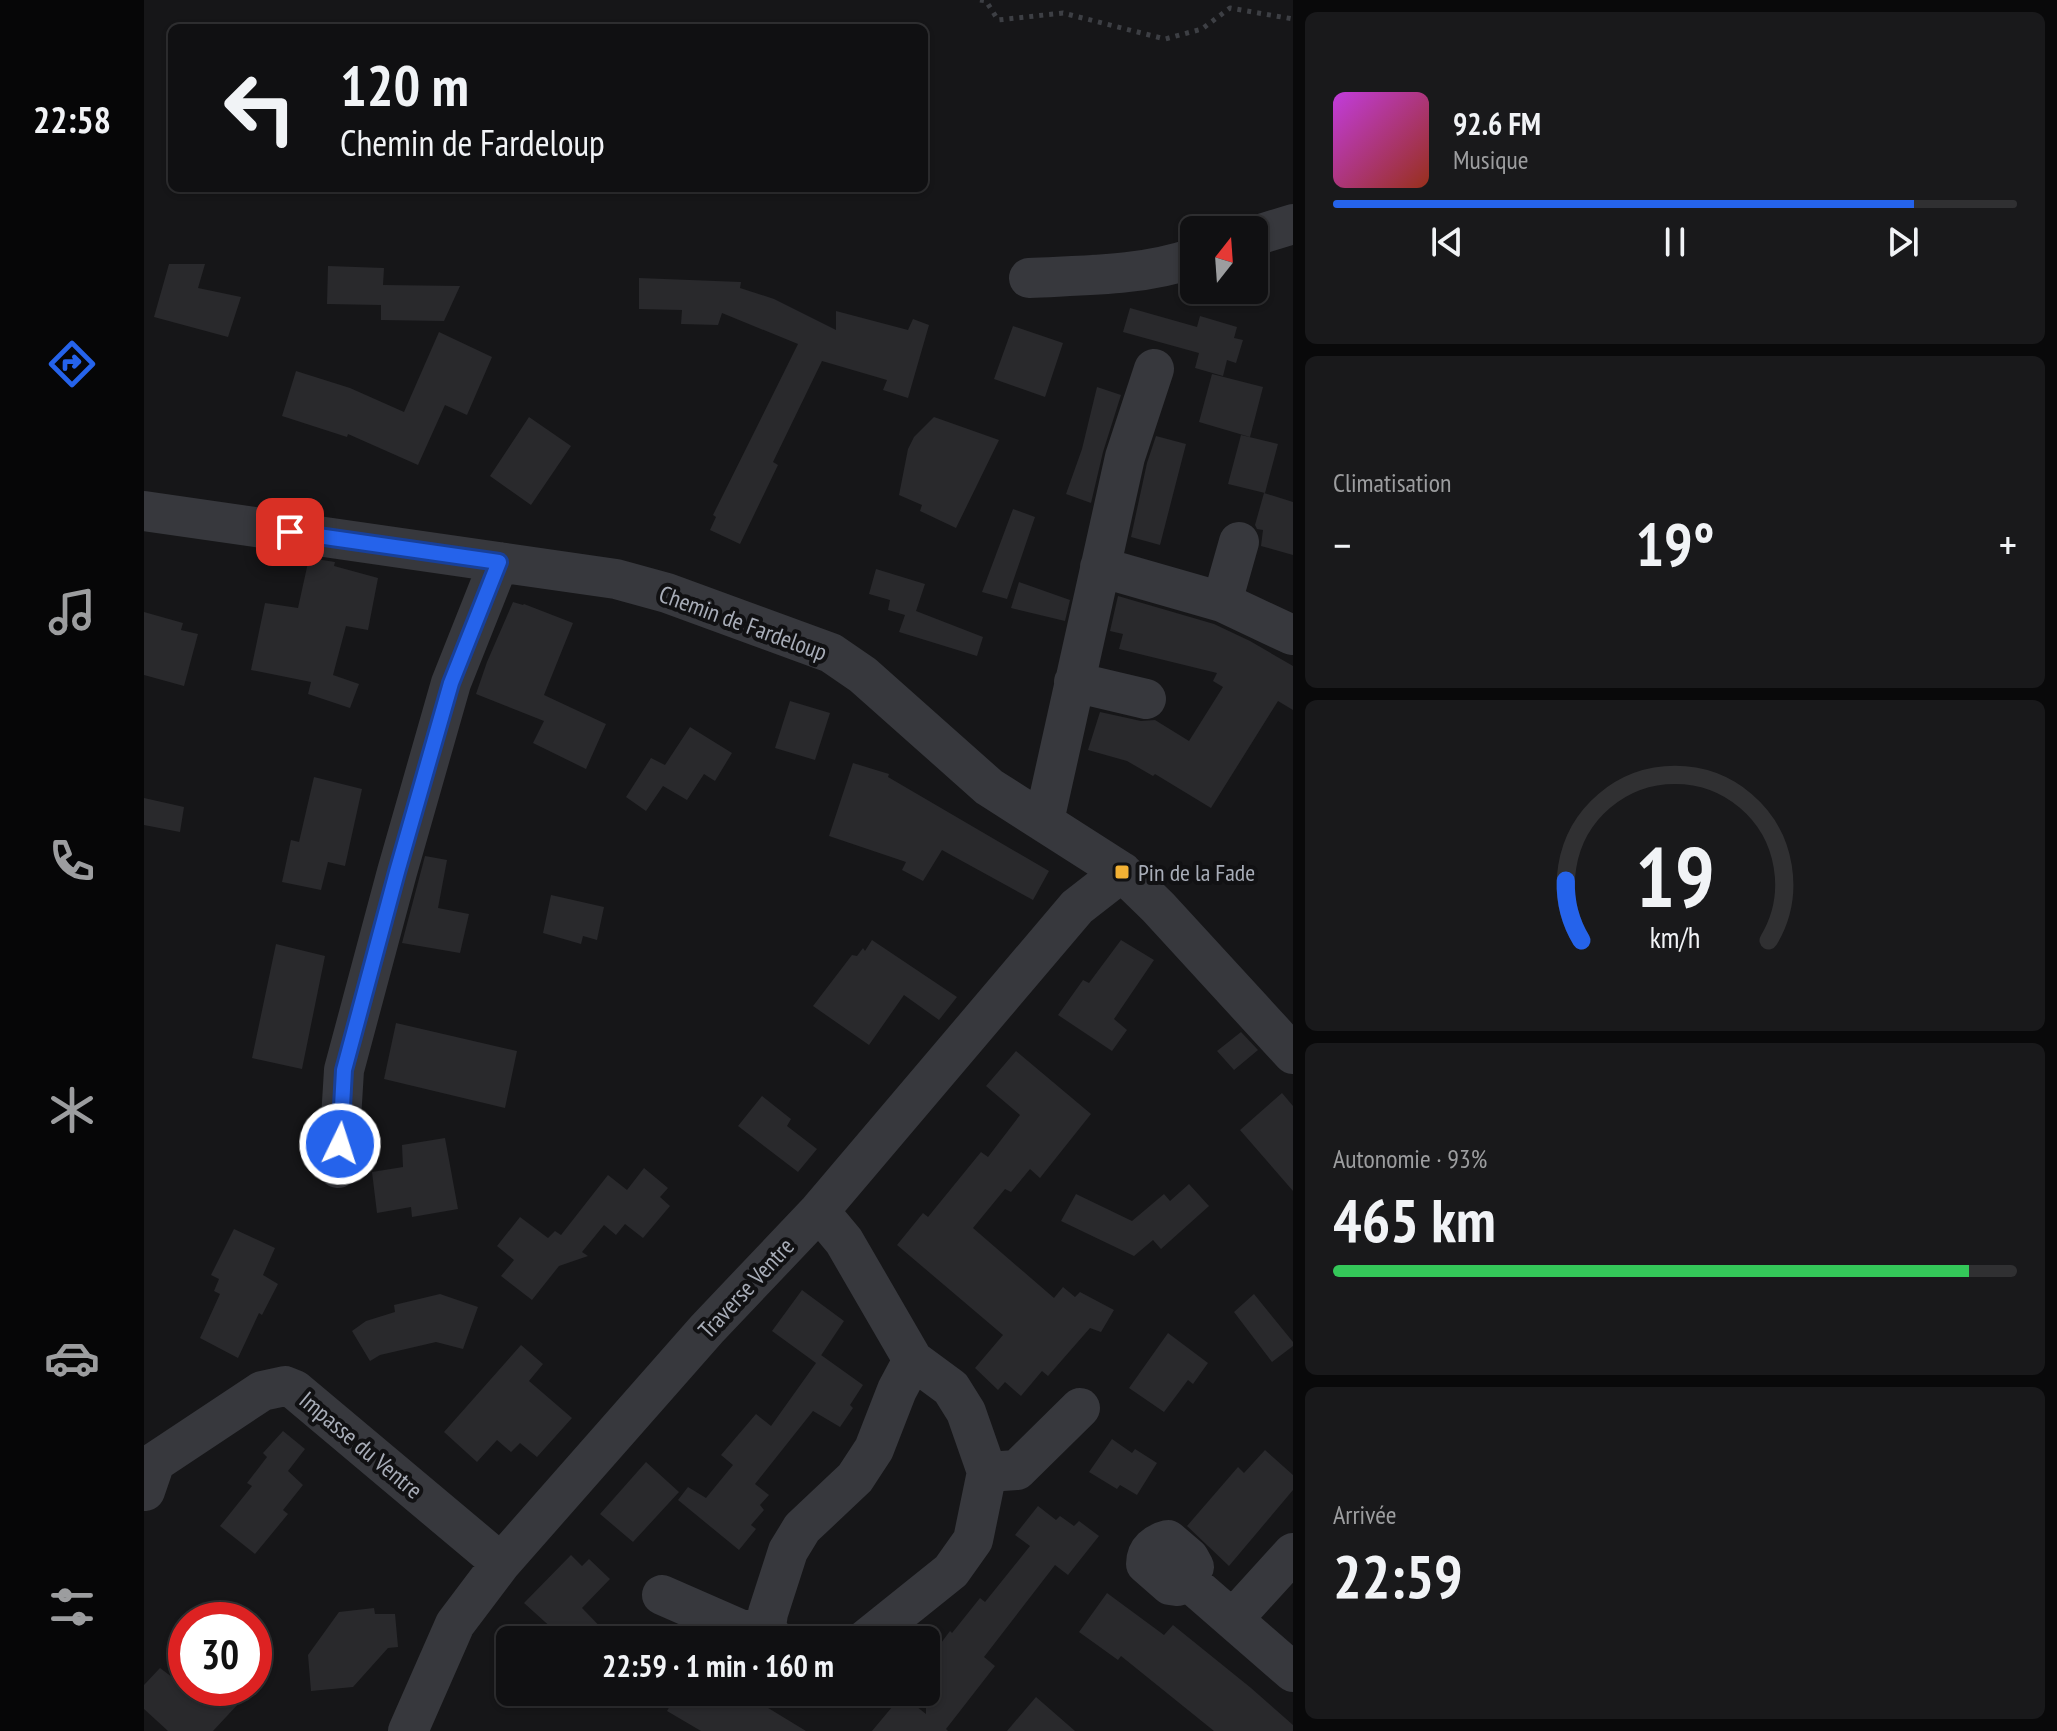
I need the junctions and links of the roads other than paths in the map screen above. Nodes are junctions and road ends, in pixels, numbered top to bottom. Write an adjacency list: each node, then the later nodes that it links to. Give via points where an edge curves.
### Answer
1 (1293, 224): 2 (street)
2 (1268, 232)
3 (1180, 263): 4 (street, via 1138,272)
4 (1029, 278)
5 (1154, 369): 9 (street, via 1125,457)
6 (144, 511): 8 (street, Chemin de Fardeloup)
7 (1239, 542): 10 (street)
8 (499, 562): 14 (street, Chemin de Fardeloup, via 616,579 831,653 989,787); 17 (street, via 451,683 344,1070)
9 (1100, 567): 10 (street); 12 (street)
10 (1222, 602): 11 (street)
11 (1292, 635)
12 (1074, 682): 13 (street); 14 (street)
13 (1146, 699)
14 (1042, 821): 15 (street, Chemin de Fardeloup)
15 (1122, 872): 16 (street, Chemin de Fardeloup); 18 (street, Traverse Ventre, via 1077,907)
16 (1293, 1054)
17 (338, 1168)
18 (819, 1211): 19 (street, via 844,1241); 24 (street, Traverse Ventre, via 707,1329)
19 (913, 1360): 21 (street, via 951,1388 966,1412); 29 (street, via 868,1459 802,1528 788,1551 768,1613)
20 (1080, 1408): 21 (street, via 1017,1470)
21 (987, 1472): 30 (street, via 973,1540 951,1571)
22 (145, 1491): 24 (street, Impasse du Ventre, via 155,1462 262,1391 285,1386)
23 (1293, 1553): 27 (street)
24 (501, 1563): 32 (street, Traverse Ventre, via 455,1624)
25 (1186, 1579): 27 (street)
26 (662, 1595): 28 (street)
27 (1233, 1619): 31 (street)
28 (733, 1626)
29 (769, 1626)
30 (882, 1626)
31 (1293, 1672)
32 (408, 1731)

